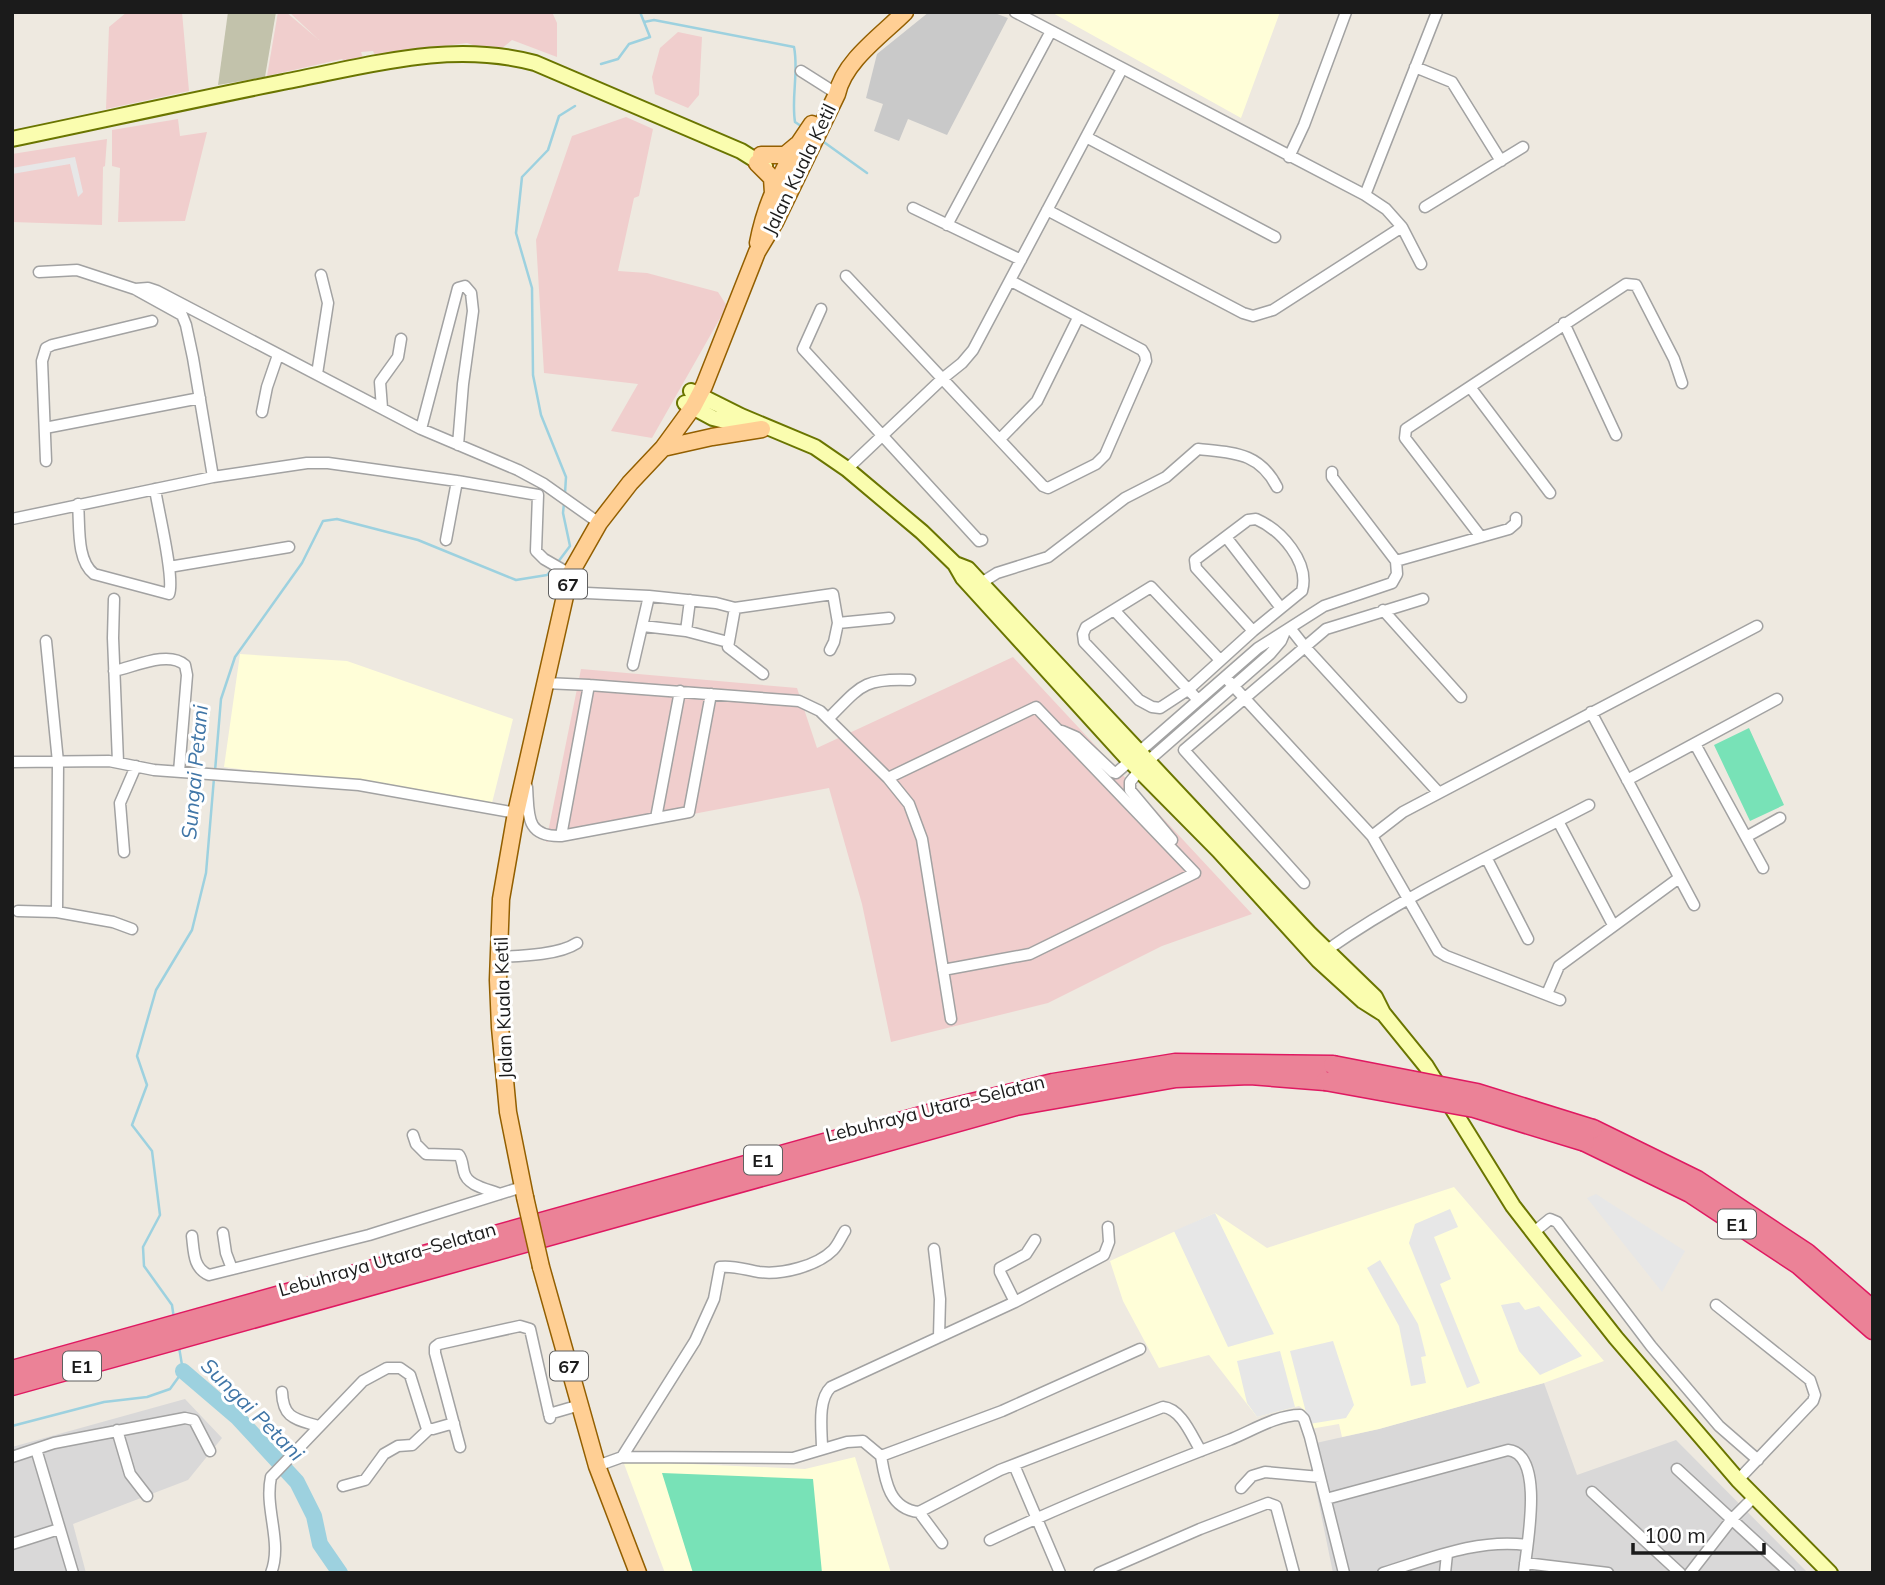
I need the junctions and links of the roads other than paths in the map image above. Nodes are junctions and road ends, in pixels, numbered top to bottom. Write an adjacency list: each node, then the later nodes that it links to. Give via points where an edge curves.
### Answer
1 (905, 12): 9 (main road, Jalan Kuala Ketil / 67, via 852,64)
2 (1015, 12): 5 (street)
3 (1346, 12): 14 (street)
4 (1437, 12): 6 (street)
5 (1051, 31): 7 (street); 23 (street)
6 (1415, 68): 16 (street, via 1452,82); 19 (street)
7 (1122, 69): 10 (street); 14 (street)
8 (801, 71): 9 (street)
9 (835, 88): 12 (main road, Jalan Kuala Ketil / 67, via 837,94)
10 (1086, 137): 22 (street); 25 (street)
11 (12, 139): 15 (main road, via 362,65 471,53 535,64)
12 (805, 141): 15 (main road, via 785,155); 17 (main road, Jalan Kuala Ketil / 67)
13 (1523, 147): 16 (street)
14 (1289, 157): 19 (street)
15 (759, 159): 17 (main road); 18 (main road, via 772,178)
16 (1500, 161): 20 (street)
17 (791, 173): 18 (main road, Jalan Kuala Ketil / 67); 26 (main road, Jalan Kuala Ketil / 67, via 775,222)
18 (773, 195): 26 (main road, Jalan Kuala Ketil / 67, via 763,216)
19 (1365, 195): 24 (street)
20 (1425, 207)
21 (913, 208): 23 (street)
22 (1047, 210): 24 (street, via 1253,316 1273,310); 27 (street)
23 (947, 225): 27 (street)
24 (1402, 227): 28 (street)
25 (1275, 237)
26 (757, 252): 45 (main road, Jalan Kuala Ketil / 67, via 721,343)
27 (1021, 260): 32 (street)
28 (1420, 264)
29 (39, 272): 33 (street, via 77,270)
30 (321, 275): 40 (street, via 328,303)
31 (846, 276): 41 (street)
32 (1011, 281): 35 (street); 41 (street, via 973,350)
33 (135, 289): 39 (street, via 157,291); 44 (street, via 184,319)
34 (821, 309): 52 (street, via 802,348)
35 (1078, 318): 54 (street, via 1037,401); 54 (street, via 1145,355 1105,455 1048,488)
36 (152, 321): 48 (street, via 46,348 42,362)
37 (1564, 323): 42 (street, via 1626,284 1636,285); 43 (street); 53 (street)
38 (401, 339): 46 (street, via 398,357 380,382)
39 (278, 355): 40 (street); 47 (street)
40 (317, 374): 46 (street)
41 (942, 379): 52 (street); 54 (street)
42 (1682, 383)
43 (1470, 387): 65 (street); 72 (street, via 1406,429 1405,438)
44 (200, 398): 48 (street); 60 (street)
45 (692, 399): 50 (main road, via 713,418); 51 (main road); 56 (main road, Jalan Kuala Ketil / 67, via 652,453)
46 (382, 408): 49 (street)
47 (262, 412)
48 (45, 428): 57 (street)
49 (421, 429): 55 (street); 55 (street, via 458,288 465,286 471,293 473,311)
50 (762, 429): 51 (main road); 56 (main road, via 712,437)
51 (782, 433): 58 (main road, via 815,447)
52 (883, 435): 58 (street); 74 (street)
53 (1616, 435)
54 (1000, 439)
55 (458, 445): 62 (street)
56 (657, 454): 70 (main road, Jalan Kuala Ketil / 67)
57 (46, 460)
58 (847, 469): 77 (main road)
59 (1332, 472): 76 (street)
60 (213, 477): 61 (street, via 328,463); 64 (street)
61 (457, 481): 66 (street); 73 (street)
62 (547, 486): 66 (street); 70 (street)
63 (1277, 487): 80 (street, via 1260,463 1235,453 1198,450 1048,557 996,573)
64 (155, 489): 67 (street); 78 (street)
65 (1550, 493)
66 (538, 495): 79 (street, via 535,547 544,559)
67 (78, 504): 69 (street); 78 (street, via 83,558 93,574 169,594)
68 (1516, 518): 72 (street, via 1509,529)
69 (12, 519)
70 (599, 523): 79 (main road, Jalan Kuala Ketil / 67)
71 (1226, 537): 87 (street); 87 (street, via 1255,519 1295,554 1304,583 1302,591); 96 (street, via 1198,556 1195,565)
72 (1481, 537): 76 (street)
73 (446, 540)
74 (982, 540)
75 (289, 547): 78 (street)
76 (1396, 561): 94 (street, via 1392,583 1324,606)
77 (955, 564): 80 (main road, via 968,569); 124 (main road, via 996,614)
78 (169, 567)
79 (565, 571): 81 (main road, Jalan Kuala Ketil / 67)
80 (981, 583): 124 (main road)
81 (566, 592): 82 (street); 107 (main road, Jalan Kuala Ketil / 67)
82 (649, 596): 85 (street); 92 (street)
83 (114, 599): 103 (street)
84 (1423, 599): 89 (street)
85 (690, 600): 86 (street); 95 (street)
86 (735, 608): 91 (street, via 833,594); 98 (street)
87 (1282, 608): 96 (street)
88 (1114, 610): 101 (street, via 1153,588); 110 (street); 110 (street, via 1086,627 1084,642 1139,700 1152,707 1160,708)
89 (1383, 610): 99 (street, via 1326,629); 113 (street)
90 (889, 618): 91 (street)
91 (838, 623): 100 (street)
92 (643, 626): 95 (street); 102 (street)
93 (1757, 626): 117 (street)
94 (1287, 630): 99 (street); 105 (street); 109 (street, via 1270,654)
95 (686, 631): 98 (street)
96 (1253, 631): 101 (street)
97 (46, 641): 122 (street)
98 (728, 642): 104 (street, via 730,651)
99 (1305, 647): 114 (street); 130 (street)
100 (830, 650)
101 (1220, 660): 110 (street)
102 (633, 665)
103 (114, 671): 123 (street); 127 (street, via 162,659 185,665)
104 (763, 674)
105 (1225, 677): 109 (street); 115 (street)
106 (910, 680): 118 (street, via 866,683)
107 (545, 683): 108 (street); 126 (main road, Jalan Kuala Ketil / 67)
108 (589, 685): 111 (street); 136 (street)
109 (1234, 686): 114 (street); 124 (street)
110 (1188, 689): 115 (street)
111 (680, 691): 112 (street); 133 (street)
112 (711, 694): 118 (street, via 799,701); 133 (street, via 689,812)
113 (1461, 697)
114 (1244, 698): 137 (street); 144 (street, via 1184,750)
115 (1198, 699): 124 (street)
116 (1777, 699): 120 (street)
117 (1591, 712): 129 (street); 130 (street)
118 (828, 719): 128 (street)
119 (1058, 730): 124 (street, via 1076,737 1113,772); 128 (street, via 1037,707); 140 (street)
120 (1695, 744): 129 (street); 138 (street)
121 (12, 762): 122 (street)
122 (58, 762): 123 (street); 148 (street)
123 (118, 762): 125 (street)
124 (1139, 762): 140 (street, via 1130,790 1178,847); 153 (main road); 158 (main road, via 1318,960)
125 (136, 766): 127 (street); 139 (street, via 120,806)
126 (526, 769): 132 (main road, Jalan Kuala Ketil / 67); 136 (street, via 531,823 544,835)
127 (179, 772): 132 (street, via 359,785)
128 (888, 778): 155 (street, via 909,804 922,839)
129 (1627, 780): 143 (street)
130 (1439, 793): 137 (street)
131 (1589, 805): 135 (street)
132 (516, 813): 154 (main road, Jalan Kuala Ketil / 67, via 503,881)
133 (656, 818): 136 (street)
134 (1780, 818): 138 (street)
135 (1558, 821): 141 (street); 149 (street)
136 (561, 836)
137 (1371, 836): 145 (street)
138 (1746, 837): 142 (street)
139 (124, 852)
140 (1182, 859): 155 (street, via 1195,873 1036,952)
141 (1487, 859): 145 (street); 151 (street)
142 (1763, 868)
143 (1679, 878): 146 (street); 149 (street)
144 (1304, 883)
145 (1408, 900): 153 (street); 156 (street, via 1432,944 1446,956)
146 (1694, 905)
147 (18, 911): 148 (street)
148 (57, 912): 150 (street)
149 (1613, 925): 156 (street, via 1559,966)
150 (132, 929)
151 (1528, 939)
152 (577, 943): 154 (street)
153 (1327, 950): 158 (main road, via 1375,997)
154 (499, 957): 162 (main road, Jalan Kuala Ketil / 67, via 506,1087)
155 (943, 970): 159 (street)
156 (1548, 994): 157 (street)
157 (1560, 1000)
158 (1383, 1013): 166 (main road, via 1426,1066 1494,1177)
159 (951, 1019)
160 (413, 1135): 163 (street, via 426,1154 458,1155 469,1181)
161 (1589, 1136): 174 (highway, Lebuhraya Utara–Selatan / E1, via 1697,1180 1807,1252); 175 (highway, Lebuhraya Utara–Selatan / E1, via 1690,1193 1799,1265); 177 (highway, Lebuhraya Utara–Selatan / E1, bridge, via 1329,1073 1175,1078 1016,1106)
162 (524, 1192): 163 (street); 182 (main road, Jalan Kuala Ketil / 67, bridge)
163 (500, 1194): 171 (street, via 369,1235)
164 (1108, 1227): 172 (street, via 1104,1255)
165 (845, 1231): 194 (street, via 834,1249 801,1266 762,1272 720,1267 714,1299 695,1341)
166 (1534, 1232): 195 (street, via 1550,1219 1557,1222 1719,1426); 200 (main road, via 1622,1345)
167 (223, 1233): 171 (street)
168 (192, 1236): 171 (street, via 195,1261 204,1273)
169 (1035, 1240): 172 (street, via 1026,1254 1000,1268)
170 (933, 1249): 176 (street, via 940,1299)
171 (232, 1269)
172 (1015, 1302): 176 (street)
173 (1716, 1305): 195 (street, via 1814,1387 1813,1401)
174 (1873, 1310)
175 (1873, 1330)
176 (939, 1337): 189 (street, via 828,1389 823,1402)
177 (151, 1339): 179 (highway, Lebuhraya Utara–Selatan / E1); 180 (highway, Lebuhraya Utara–Selatan / E1)
178 (1140, 1349): 192 (street, via 1002,1411)
179 (12, 1370)
180 (12, 1386)
181 (282, 1392): 184 (street, via 283,1407 291,1417)
182 (580, 1405): 183 (street, via 549,1416 532,1333 520,1326 435,1347); 197 (main road, Jalan Kuala Ketil / 67)
183 (454, 1423): 185 (street); 187 (street)
184 (318, 1426): 185 (street, via 363,1381 394,1367 410,1375); 220 (street, via 271,1477 276,1558)
185 (429, 1429): 201 (street, via 412,1444 384,1454 366,1480)
186 (117, 1430): 188 (street); 190 (street, via 190,1418); 204 (street, via 130,1474)
187 (460, 1447)
188 (36, 1449): 193 (street); 210 (street)
189 (822, 1449): 192 (street, via 863,1441); 194 (street, via 793,1458)
190 (210, 1451)
191 (1201, 1451): 196 (street, via 1181,1418 1163,1407); 199 (street, via 1300,1415); 208 (street)
192 (881, 1456): 207 (street, via 894,1500)
193 (12, 1457)
194 (622, 1457): 197 (street)
195 (1758, 1460): 200 (street)
196 (1014, 1465): 207 (street); 208 (street)
197 (597, 1466): 221 (main road, Jalan Kuala Ketil / 67)
198 (1677, 1469): 209 (street)
199 (1320, 1477): 202 (street, via 1257,1473); 206 (street)
200 (1738, 1480): 205 (main road)
201 (343, 1486)
202 (1241, 1488)
203 (1592, 1492): 227 (street)
204 (147, 1496)
205 (1754, 1497): 209 (street); 230 (main road)
206 (1326, 1499): 214 (street, via 1514,1451 1531,1488); 223 (street)
207 (919, 1512): 212 (street)
208 (1037, 1518): 211 (street); 222 (street)
209 (1731, 1519): 228 (street); 229 (street)
210 (59, 1529): 213 (street); 219 (street)
211 (989, 1540)
212 (942, 1543)
213 (12, 1544)
214 (1527, 1545): 215 (street, via 1496,1542); 216 (street)
215 (1447, 1554): 224 (street); 225 (street)
216 (1524, 1568): 226 (street)
217 (1101, 1572): 218 (street, via 1268,1503 1276,1506)
218 (1293, 1572)
219 (73, 1573)
220 (271, 1573)
221 (638, 1573)
222 (1059, 1573)
223 (1343, 1573)
224 (1383, 1573)
225 (1445, 1573)
226 (1608, 1573)
227 (1680, 1573)
228 (1690, 1573)
229 (1790, 1573)
230 (1830, 1573)

